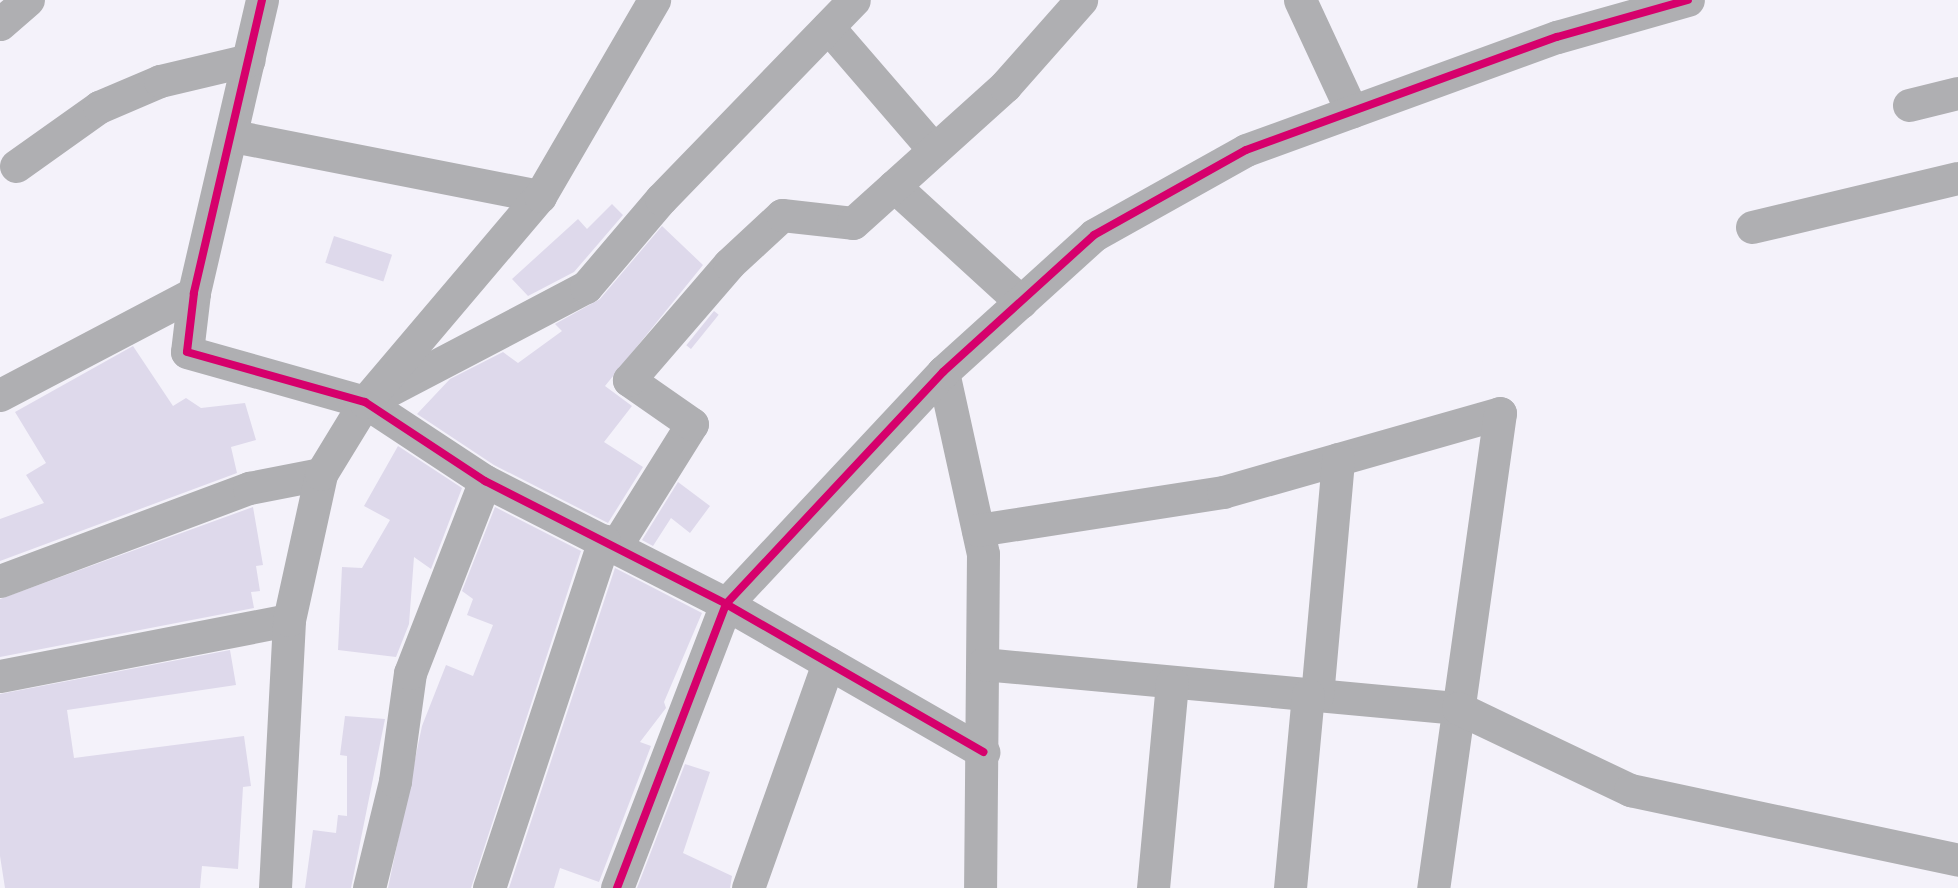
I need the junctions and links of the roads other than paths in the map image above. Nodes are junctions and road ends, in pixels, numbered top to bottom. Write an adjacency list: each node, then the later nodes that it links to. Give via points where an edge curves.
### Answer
1 (28, 0): 8 (street)
2 (262, 0): 10 (street)
3 (654, 0): 19 (street)
4 (854, 0): 9 (street)
5 (1082, 0): 15 (street, via 1005,86)
6 (1300, 0): 13 (street)
7 (1688, 0): 13 (street, via 1557,37)
8 (0, 24)
9 (828, 27): 15 (street); 25 (street, via 661,200 586,287)
10 (249, 60): 14 (street); 16 (street, via 160,81 99,107)
11 (1958, 93): 12 (street)
12 (1909, 105)
13 (1352, 112): 22 (street, via 1246,150 1094,235)
14 (233, 136): 19 (street); 21 (street)
15 (933, 150): 18 (street)
16 (16, 166)
17 (1958, 178): 20 (street)
18 (894, 186): 22 (street); 30 (street, via 853,223 782,215 729,264 629,380 692,424)
19 (540, 196): 25 (street)
20 (1752, 227)
21 (194, 293): 24 (street); 25 (street, via 187,352)
22 (1020, 302): 23 (street)
23 (943, 372): 29 (street); 32 (street)
24 (0, 395)
25 (365, 402): 27 (street); 28 (street)
26 (1338, 459): 29 (street, via 1223,492); 38 (street); 39 (street, via 1500,413)
27 (321, 474): 31 (street, via 249,488); 33 (street)
28 (485, 481): 30 (street); 43 (street, via 410,673 395,781)
29 (978, 530): 35 (street, via 983,554)
30 (609, 544): 32 (street); 44 (street)
31 (0, 581)
32 (726, 604): 34 (street); 45 (street)
33 (289, 620): 36 (street); 42 (street)
34 (828, 663): 40 (street); 46 (street)
35 (983, 664): 37 (street); 40 (street)
36 (0, 676)
37 (1172, 683): 38 (street); 48 (street)
38 (1312, 696): 39 (street); 49 (street)
39 (1458, 708): 41 (street, via 1630,790); 50 (street)
40 (983, 752): 47 (street)
41 (1958, 860)
42 (275, 888)
43 (369, 888)
44 (489, 888)
45 (617, 888)
46 (748, 888)
47 (980, 888)
48 (1153, 888)
49 (1290, 888)
50 (1433, 888)

